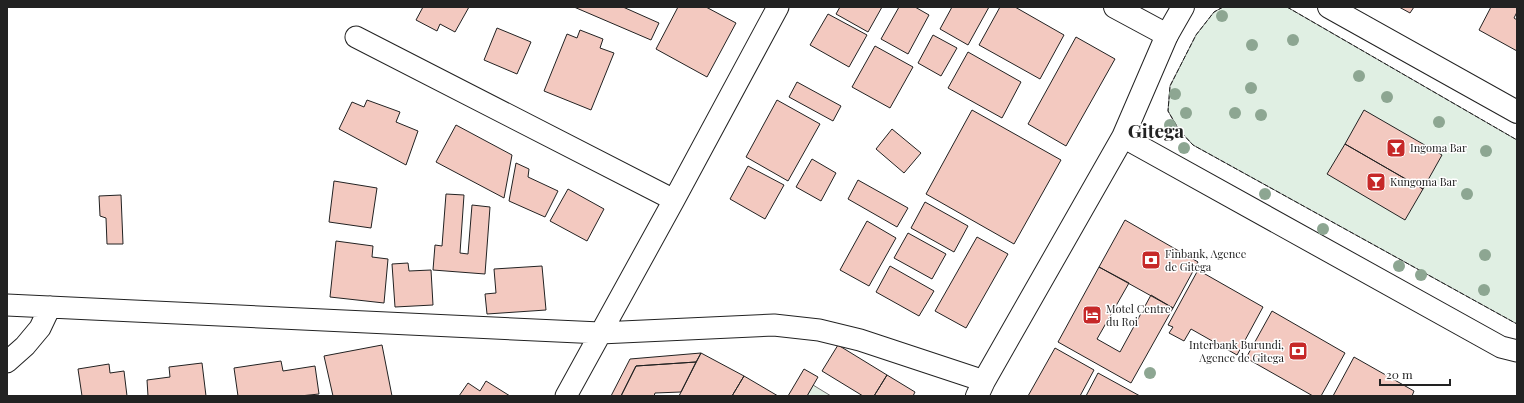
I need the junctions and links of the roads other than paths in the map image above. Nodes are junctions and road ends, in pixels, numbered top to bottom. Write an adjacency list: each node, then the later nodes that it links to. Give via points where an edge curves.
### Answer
1 (778, 7): 8 (street)
2 (1115, 7): 4 (main road)
3 (1329, 7): 6 (main road)
4 (1178, 17): 7 (main road)
5 (356, 37): 8 (street)
6 (1517, 112)
7 (1123, 137): 12 (street, via 1501,348); 14 (main road)
8 (674, 200): 11 (street)
9 (7, 305): 10 (street)
10 (50, 308): 11 (street); 13 (street, via 40,328)
11 (600, 333): 14 (street, via 774,325 819,330 860,340); 15 (street)
12 (1517, 351)
13 (7, 362)
14 (980, 388)
15 (566, 396)

